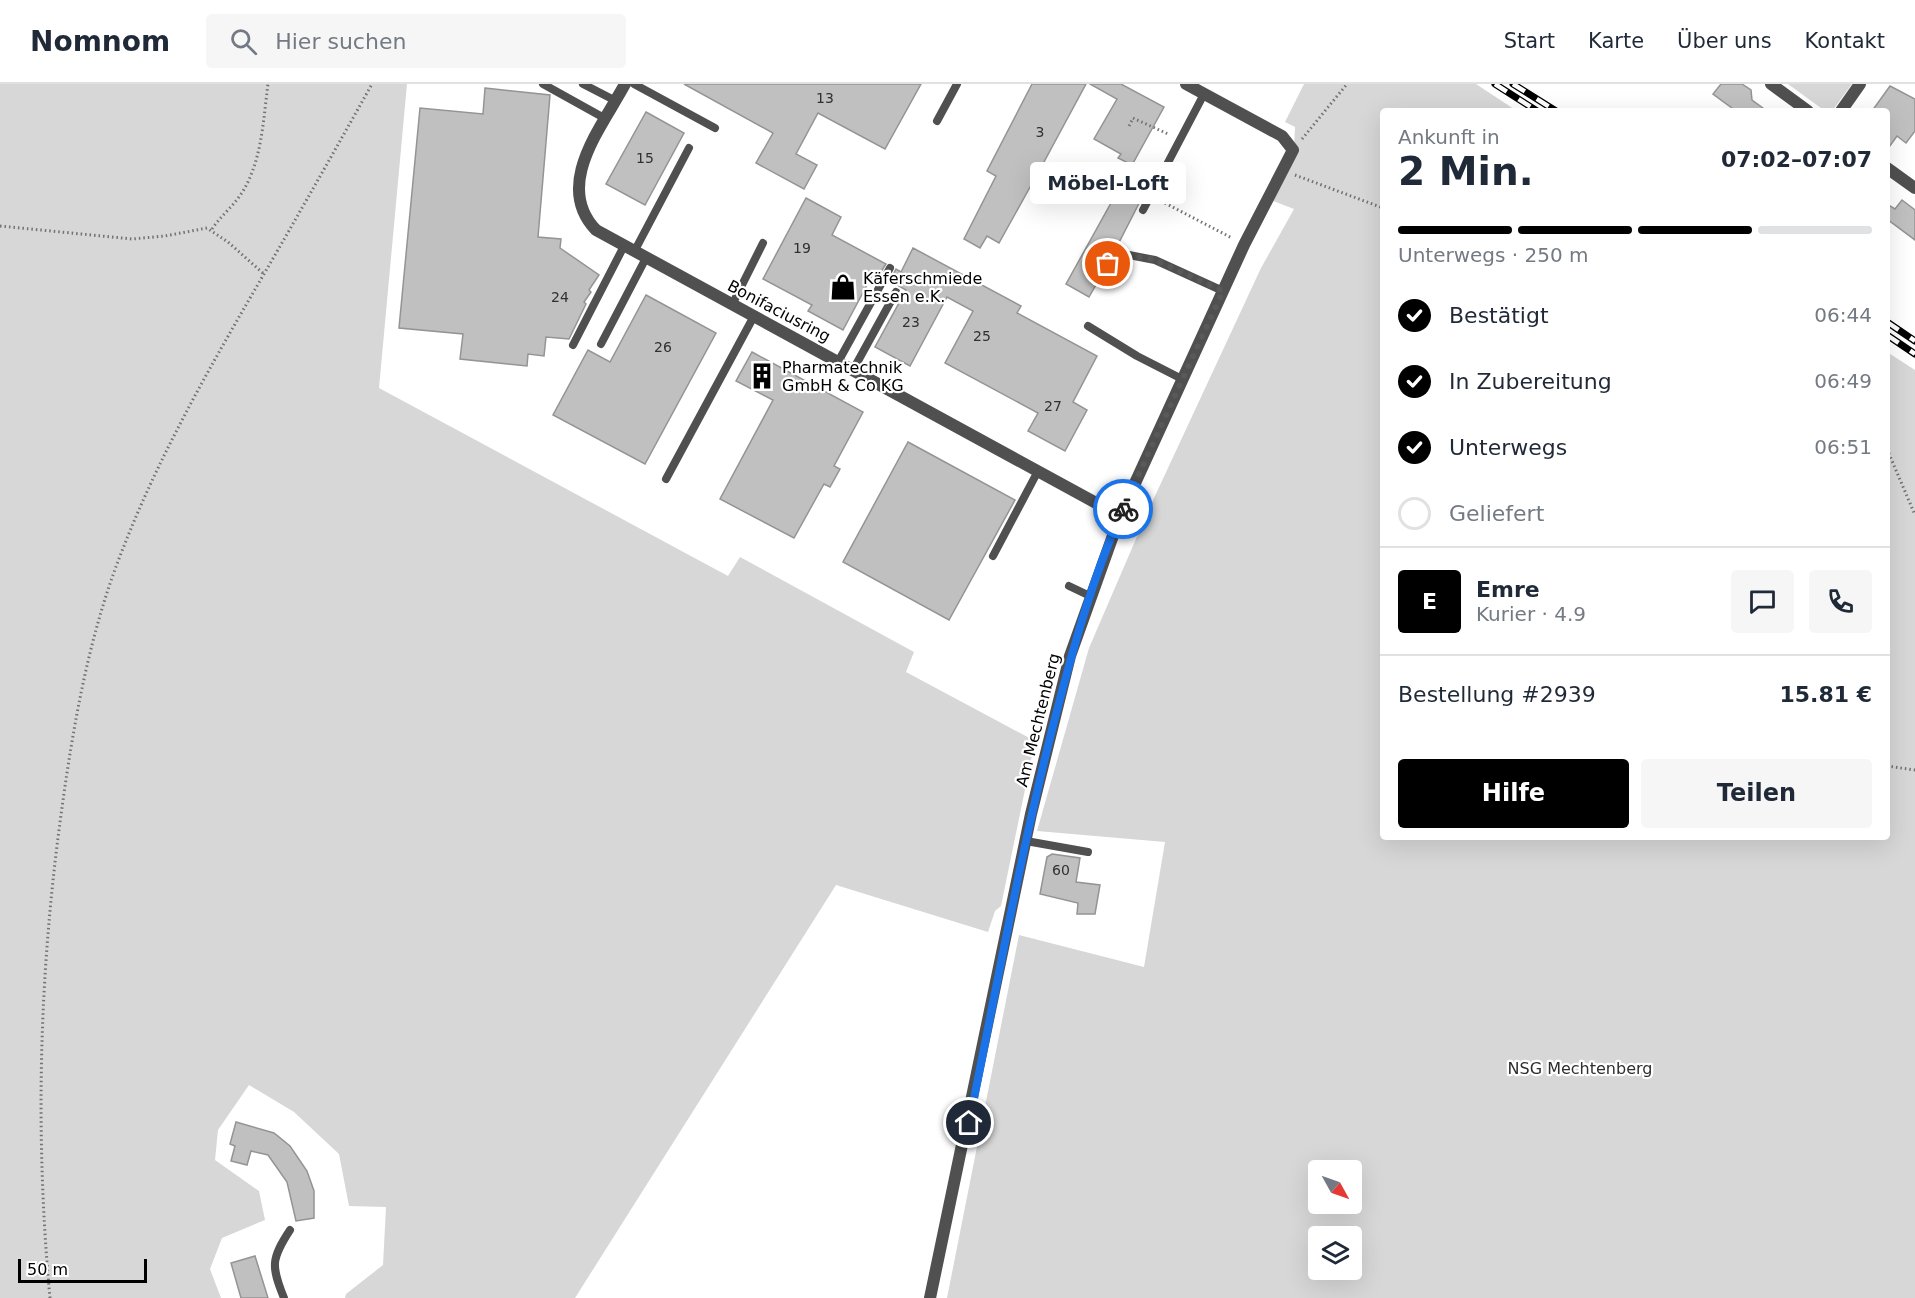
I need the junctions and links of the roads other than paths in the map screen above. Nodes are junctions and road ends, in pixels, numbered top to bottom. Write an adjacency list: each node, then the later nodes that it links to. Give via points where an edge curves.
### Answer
1 (543, 84): 13 (lane)
2 (583, 84): 10 (lane)
3 (625, 84): 10 (street, Bonifaciusring)
4 (634, 84): 15 (lane)
5 (957, 84): 14 (lane)
6 (1186, 84): 9 (street)
7 (1771, 84): 11 (street)
8 (1860, 84): 12 (street)
9 (1204, 94): 19 (lane); 25 (street, Am Mechtenberg, via 1282,136 1293,150)
10 (616, 101): 13 (street, Bonifaciusring)
11 (1804, 108)
12 (1843, 108)
13 (606, 118): 21 (street, Bonifaciusring, via 580,169 577,191 590,223)
14 (938, 121)
15 (715, 128)
16 (689, 148): 21 (lane)
17 (1890, 170): 18 (street)
18 (1915, 188)
19 (1143, 210)
20 (763, 243): 27 (lane)
21 (629, 249): 22 (street, Bonifaciusring); 31 (lane)
22 (646, 258): 27 (street, Bonifaciusring); 30 (lane)
23 (1108, 264): 25 (lane, via 1120,271 1129,255 1155,260)
24 (890, 268): 32 (lane)
25 (1223, 291): 34 (street, Am Mechtenberg)
26 (896, 292): 33 (lane)
27 (732, 304): 28 (street, Bonifaciusring)
28 (754, 316): 32 (street, Bonifaciusring); 36 (lane)
29 (1088, 326): 34 (lane)
30 (601, 344)
31 (573, 345)
32 (838, 362): 33 (street, Bonifaciusring)
33 (853, 370): 35 (street, Bonifaciusring)
34 (1182, 379): 37 (street, Am Mechtenberg)
35 (1038, 471): 37 (street, Bonifaciusring); 38 (lane)
36 (666, 479)
37 (1120, 516): 40 (street, Am Mechtenberg)
38 (993, 556)
39 (1069, 586): 40 (lane)
40 (1090, 596): 41 (street, Am Mechtenberg, via 1071,656)
41 (1026, 841): 42 (lane); 45 (street, Am Mechtenberg)
42 (1088, 852)
43 (290, 1230): 44 (lane, via 278,1249 274,1272)
44 (284, 1298)
45 (930, 1298)

